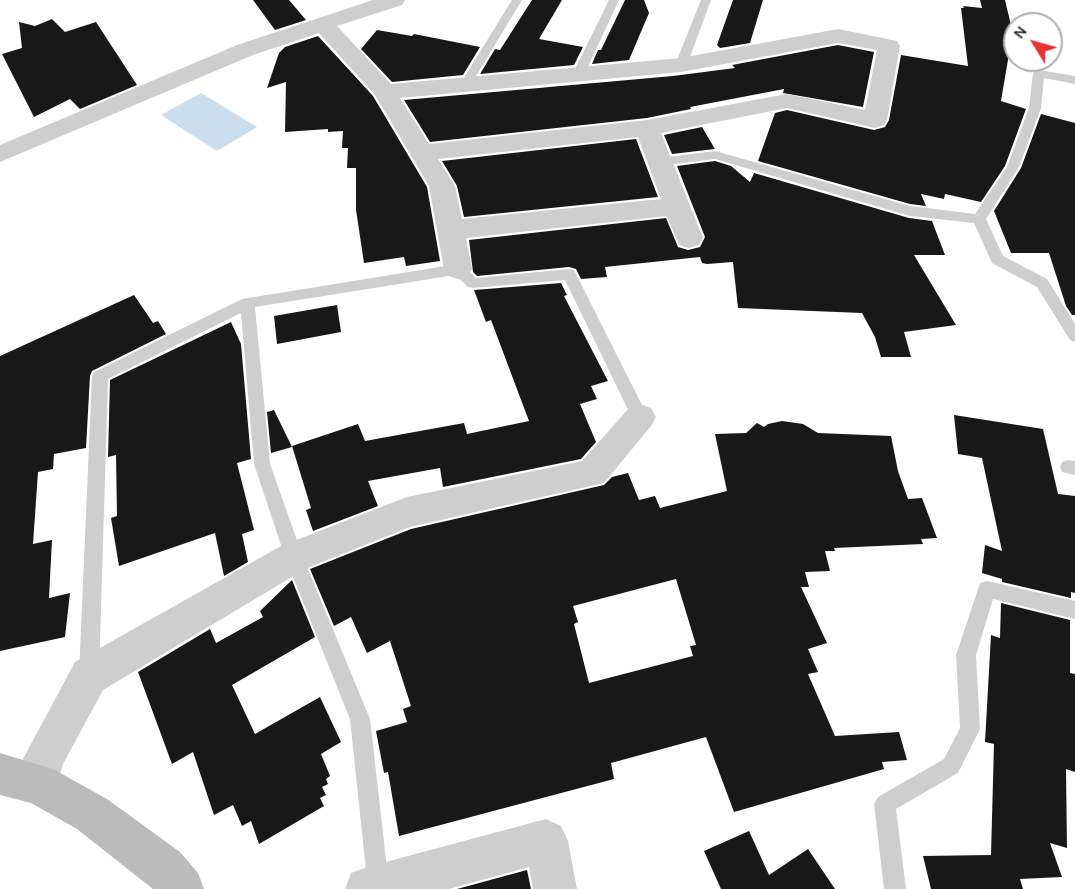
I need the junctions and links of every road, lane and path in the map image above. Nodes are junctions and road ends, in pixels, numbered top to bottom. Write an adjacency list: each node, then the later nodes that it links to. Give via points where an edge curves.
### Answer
1 (393, 0): 5 (street)
2 (517, 0): 9 (lane)
3 (614, 0): 7 (lane)
4 (706, 0): 6 (lane)
5 (326, 22): 10 (street, via 324,25); 13 (street, via 245,50)
6 (681, 65): 7 (street); 11 (street, via 838,36 889,46 875,120 787,101)
7 (579, 74): 9 (street)
8 (1075, 80): 16 (lane, via 1039,73 1035,108 1013,167)
9 (466, 84): 10 (street)
10 (385, 92): 12 (street)
11 (647, 128): 12 (street); 14 (street)
12 (420, 153): 17 (street, via 442,186)
13 (0, 154)
14 (660, 162): 15 (street); 16 (lane, via 715,155 910,211)
15 (676, 206): 17 (street); 18 (street)
16 (979, 219): 21 (lane, via 997,259 1042,283)
17 (450, 230): 19 (street)
18 (689, 238)
19 (458, 269): 20 (lane); 22 (lane, via 473,283 569,274)
20 (247, 303): 23 (lane, via 262,464); 25 (lane, via 100,376)
21 (1075, 336)
22 (640, 417): 23 (street, via 592,473 407,512)
23 (294, 557): 25 (street); 27 (lane, via 360,719)
24 (1075, 610): 30 (lane, via 987,590 966,656 970,729 951,766 885,804)
25 (89, 676): 26 (street, via 44,759)
26 (19, 779): 28 (street, via 92,814 164,868)
27 (372, 888): 29 (street, via 546,841)
28 (182, 889)
29 (555, 889)
30 (895, 889)

